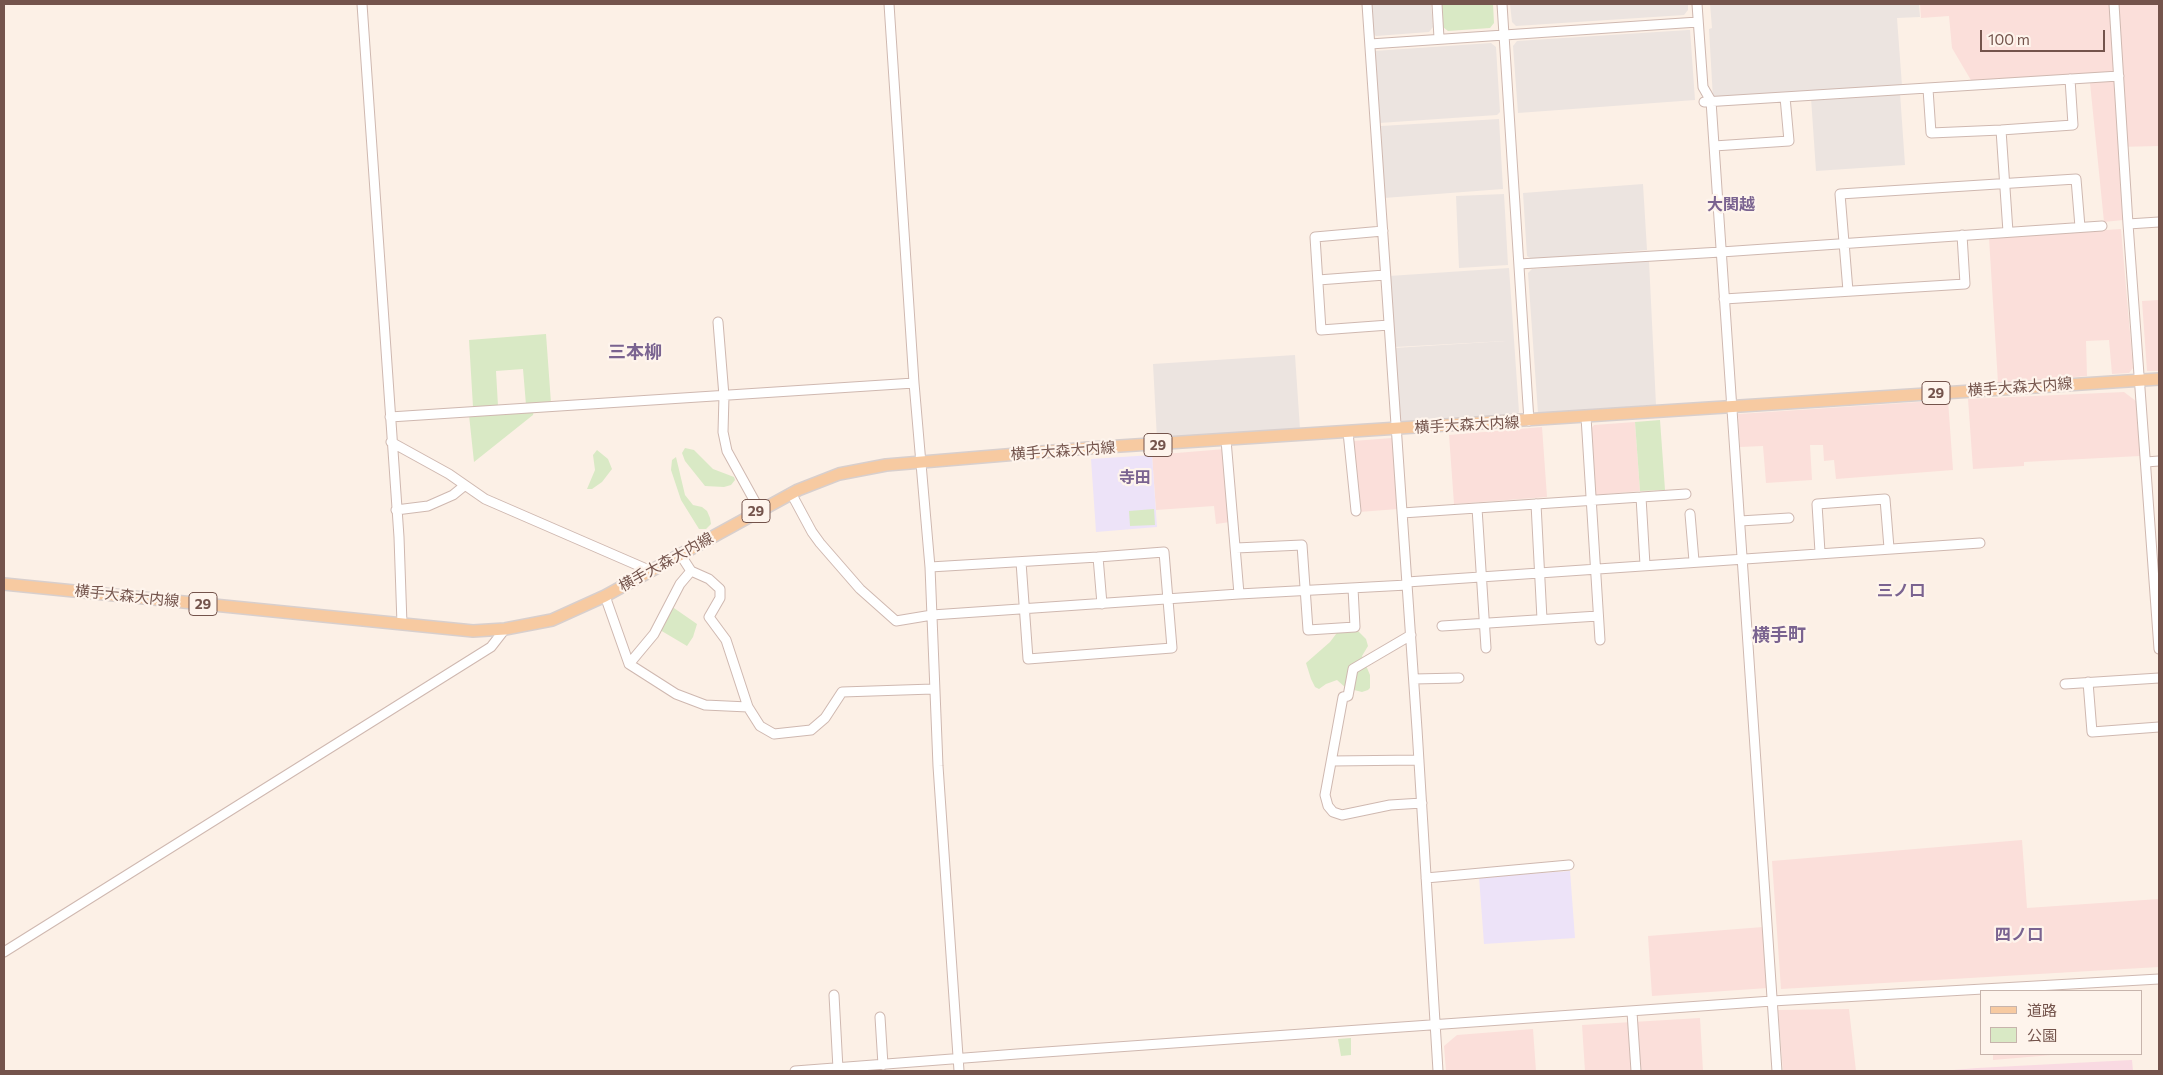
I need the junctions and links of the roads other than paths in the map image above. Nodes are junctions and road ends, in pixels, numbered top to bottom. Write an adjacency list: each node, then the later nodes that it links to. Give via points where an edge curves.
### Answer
1 (362, 4): 41 (street)
2 (889, 4): 38 (street)
3 (1367, 4): 11 (street)
4 (1437, 4): 10 (street)
5 (1502, 4): 9 (street)
6 (1697, 4): 8 (street)
7 (2114, 4): 12 (street)
8 (1698, 22): 9 (street); 16 (street, via 1703,87)
9 (1505, 35): 10 (street); 29 (street)
10 (1439, 38): 11 (street)
11 (1370, 44): 24 (street)
12 (2119, 76): 13 (street); 21 (street)
13 (2070, 79): 14 (street); 17 (street, via 2072,125)
14 (1928, 88): 15 (street); 17 (street, via 1931,133)
15 (1786, 97): 16 (street); 18 (street, via 1789,141)
16 (1708, 102): 18 (street)
17 (2002, 130): 19 (street)
18 (1714, 146): 28 (street)
19 (2005, 184): 23 (street, via 2076,179); 25 (street); 27 (street, via 1840,194)
20 (2159, 222): 21 (street)
21 (2128, 224): 37 (street)
22 (2102, 226): 23 (street)
23 (2080, 227): 25 (street)
24 (1383, 231): 30 (street); 31 (street, via 1315,237)
25 (2008, 232): 26 (street)
26 (1962, 236): 27 (street); 32 (street, via 1965,284)
27 (1844, 244): 28 (street); 32 (street)
28 (1721, 252): 29 (street); 33 (street)
29 (1519, 264): 43 (street)
30 (1385, 276): 31 (street); 35 (street)
31 (1318, 280): 35 (street, via 1321,330)
32 (1848, 291): 33 (street)
33 (1724, 299): 40 (street)
34 (718, 322): 39 (street)
35 (1389, 325): 44 (street)
36 (2159, 379): 37 (main road, 横手大森大内線 / 29)
37 (2140, 380): 40 (main road, 横手大森大内線 / 29); 50 (street)
38 (914, 383): 39 (street); 48 (street)
39 (724, 396): 41 (street); 58 (street, via 723,432 727,451)
40 (1732, 407): 42 (main road, 横手大森大内線 / 29); 64 (street)
41 (390, 417): 47 (street)
42 (1586, 417): 43 (main road, 横手大森大内線 / 29); 55 (street)
43 (1528, 421): 44 (main road, 横手大森大内線 / 29)
44 (1396, 428): 45 (main road, 横手大森大内線 / 29); 61 (street)
45 (1348, 432): 46 (main road, 横手大森大内線 / 29); 60 (street)
46 (1226, 440): 48 (main road, 横手大森大内線 / 29); 67 (street)
47 (391, 442): 51 (street); 59 (street)
48 (921, 461): 52 (main road, 横手大森大内線 / 29, via 839,474); 76 (street)
49 (2159, 461): 50 (street)
50 (2146, 462): 65 (street)
51 (464, 486): 59 (street, via 453,495 428,506); 79 (street, via 485,499)
52 (791, 492): 58 (main road, 横手大森大内線 / 29); 91 (street, via 812,532 860,589 896,620)
53 (1686, 494): 54 (street)
54 (1641, 497): 55 (street); 75 (street)
55 (1591, 500): 56 (street); 77 (street)
56 (1536, 504): 57 (street); 80 (street)
57 (1477, 508): 61 (street); 81 (street)
58 (759, 509): 70 (main road, 横手大森大内線 / 29)
59 (396, 510): 95 (street)
60 (1356, 510)
61 (1402, 513): 83 (street)
62 (1690, 514): 73 (street)
63 (1789, 518): 64 (street)
64 (1740, 521): 72 (street)
65 (2155, 532): 101 (street)
66 (1980, 543): 68 (street)
67 (1236, 548): 85 (street, via 1302,544); 86 (street)
68 (1889, 548): 69 (street); 69 (street, via 1885,499 1817,504)
69 (1820, 552): 72 (street)
70 (680, 554): 78 (street); 79 (main road, 横手大森大内線 / 29)
71 (1098, 557): 74 (street); 88 (street, via 1164,552); 89 (street)
72 (1742, 558): 73 (street); 119 (street)
73 (1694, 561): 75 (street)
74 (1021, 562): 76 (street); 90 (street)
75 (1645, 565): 77 (street)
76 (930, 567): 91 (street)
77 (1595, 568): 80 (street); 92 (street)
78 (691, 571): 102 (street, via 684,576 654,634); 109 (street, via 709,579 720,590 720,598 709,617 726,640)
79 (651, 572): 87 (main road, 横手大森大内線 / 29)
80 (1540, 572): 81 (street); 93 (street)
81 (1481, 576): 83 (street); 94 (street)
82 (4, 584): 95 (main road, 横手大森大内線 / 29)
83 (1407, 584): 84 (street); 98 (street)
84 (1353, 588): 85 (street); 85 (street, via 1355,627 1308,630)
85 (1306, 591): 86 (street)
86 (1239, 594): 88 (street)
87 (605, 596): 97 (main road, 横手大森大内線 / 29, via 552,620); 102 (street)
88 (1168, 600): 89 (street); 90 (street, via 1172,648 1028,659)
89 (1102, 604): 90 (street)
90 (1024, 609): 91 (street)
91 (932, 615): 108 (street)
92 (1598, 616): 93 (street); 99 (street)
93 (1542, 619): 94 (street)
94 (1484, 623): 96 (street); 100 (street)
95 (402, 624): 97 (main road, 横手大森大内線 / 29, via 473,631)
96 (1442, 626)
97 (504, 630): 116 (street, via 491,647)
98 (1411, 635): 105 (street); 111 (street, via 1353,668)
99 (1600, 640)
100 (1486, 648)
101 (2159, 649)
102 (629, 664): 109 (street, via 676,694 705,705)
103 (1459, 678): 105 (street)
104 (2159, 678): 106 (street)
105 (1414, 679): 112 (street)
106 (2088, 682): 107 (street); 110 (street, via 2092,732)
107 (2065, 684)
108 (933, 689): 109 (street, via 842,692 825,718 811,730 774,734 760,726); 123 (street)
109 (748, 707)
110 (2159, 727)
111 (1332, 760): 112 (street); 113 (street, via 1325,795 1333,812 1342,815)
112 (1419, 760): 113 (street)
113 (1422, 803): 115 (street)
114 (1569, 865): 115 (street)
115 (1426, 878): 122 (street)
116 (4, 952)
117 (2159, 979): 119 (street)
118 (834, 995): 125 (street)
119 (1772, 1001): 120 (street); 130 (street)
120 (1632, 1012): 122 (street); 129 (street)
121 (880, 1017): 124 (street)
122 (1434, 1025): 123 (street); 128 (street)
123 (958, 1059): 124 (street); 127 (street)
124 (884, 1065): 125 (street)
125 (838, 1069): 126 (street)
126 (795, 1071)
127 (959, 1071)
128 (1438, 1071)
129 (1636, 1071)
130 (1777, 1071)

